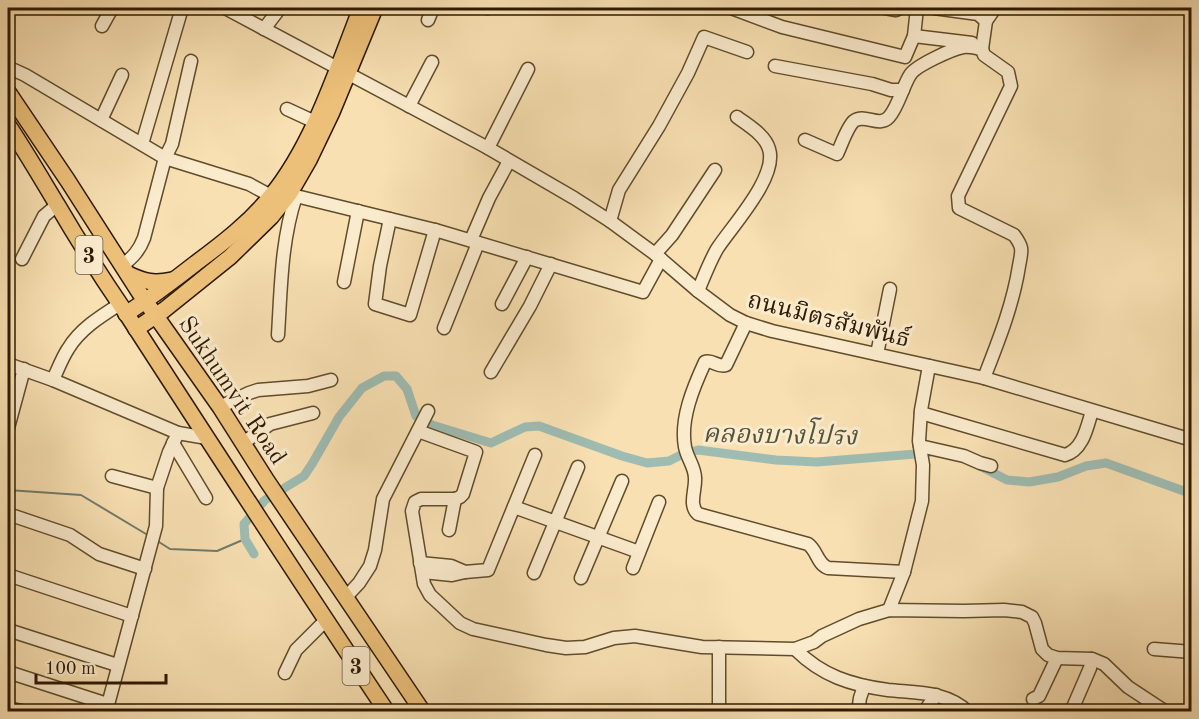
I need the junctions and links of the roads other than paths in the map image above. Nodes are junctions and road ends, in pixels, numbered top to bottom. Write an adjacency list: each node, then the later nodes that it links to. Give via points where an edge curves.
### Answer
1 (112, 8): 17 (street)
2 (182, 8): 38 (street)
3 (225, 8): 18 (street, ถนนมิตรสัมพันธ์)
4 (280, 8): 18 (street)
5 (361, 8): 27 (main road)
6 (375, 8): 27 (main road)
7 (433, 8): 15 (street)
8 (731, 8): 19 (street, via 782,27 905,57)
9 (885, 8): 10 (street)
10 (900, 8)
11 (917, 8): 19 (street)
12 (934, 8): 14 (street)
13 (995, 8): 16 (street)
14 (956, 9): 16 (street, via 978,14)
15 (428, 20)
16 (986, 21): 20 (street)
17 (102, 26)
18 (264, 29): 27 (street, ถนนมิตรสัมพันธ์)
19 (914, 36): 20 (street)
20 (982, 46): 29 (street, via 963,47 924,63 913,71); 75 (street, via 984,55 1008,72 1011,86 958,196 959,208 1014,236 1022,249 1012,299)
21 (747, 52): 48 (street, via 704,37 660,126 619,190)
22 (190, 61): 40 (street, via 172,144)
23 (432, 62): 31 (street)
24 (775, 66): 29 (street)
25 (528, 69): 39 (street)
26 (8, 70): 34 (street, via 25,75)
27 (343, 70): 31 (street, ถนนมิตรสัมพันธ์); 35 (main road); 43 (main road, via 332,112)
28 (122, 75): 34 (street)
29 (903, 90): 37 (street, via 886,119 878,122 861,118 853,122 837,154)
30 (8, 92): 55 (main road, Sukhumvit Road / 3)
31 (409, 106): 39 (street, ถนนมิตรสัมพันธ์)
32 (287, 109): 35 (street)
33 (737, 117): 59 (street, via 765,141 770,161 764,181 718,248)
34 (101, 120): 38 (street)
35 (315, 122): 44 (main road)
36 (8, 125): 45 (main road, Sukhumvit Road / 3)
37 (806, 140)
38 (142, 144): 40 (street)
39 (488, 148): 41 (street, ถนนมิตรสัมพันธ์)
40 (165, 158): 44 (street, via 249,184); 55 (street, via 144,238)
41 (509, 160): 48 (street, ถนนมิตรสัมพันธ์); 50 (street, via 489,198)
42 (715, 170): 52 (street)
43 (293, 195): 46 (street); 60 (main road, via 230,257); 68 (street, via 283,254)
44 (271, 196): 56 (main road, via 218,247)
45 (57, 206): 53 (street, via 44,216); 63 (main road, Sukhumvit Road / 3)
46 (358, 211): 47 (street); 57 (street)
47 (390, 219): 49 (street); 49 (street, via 375,304 410,315)
48 (610, 221): 52 (street, ถนนมิตรสัมพันธ์)
49 (435, 230): 50 (street)
50 (475, 242): 51 (street); 66 (street)
51 (527, 257): 54 (street); 62 (street)
52 (658, 257): 54 (street, via 643,292); 59 (street, ถนนมิตรสัมพันธ์)
53 (22, 259)
54 (551, 264): 74 (street)
55 (126, 270): 56 (main road, via 145,281); 61 (main road, Sukhumvit Road / 3)
56 (176, 279): 61 (main road)
57 (344, 282)
58 (890, 289): 70 (street)
59 (698, 291): 65 (street, ถนนมิตรสัมพันธ์)
60 (186, 293): 64 (main road); 69 (main road, via 170,310)
61 (146, 301): 63 (main road); 64 (main road, Sukhumvit Road / 3)
62 (502, 304)
63 (123, 309): 67 (main road, Sukhumvit Road / 3); 76 (street, via 91,324 76,338)
64 (156, 316): 67 (main road); 69 (main road, Sukhumvit Road / 3)
65 (746, 323): 70 (street, ถนนมิตรสัมพันธ์); 108 (street, via 726,365 705,362 686,410 684,443 695,478 695,511 808,543 828,568)
66 (444, 328)
67 (136, 330): 86 (main road, Sukhumvit Road / 3)
68 (278, 335)
69 (172, 339): 78 (main road, Sukhumvit Road / 3)
70 (877, 354): 72 (street, ถนนมิตรสัมพันธ์)
71 (8, 364): 73 (street)
72 (929, 366): 75 (street, ถนนมิตรสัมพันธ์); 82 (street)
73 (24, 369): 76 (street); 84 (street)
74 (491, 372)
75 (984, 378): 80 (street, ถนนมิตรสัมพันธ์)
76 (53, 380): 85 (street)
77 (331, 381): 78 (street, via 258,390)
78 (220, 407): 88 (main road, Sukhumvit Road / 3)
79 (428, 411): 83 (street)
80 (1092, 411): 82 (street, via 1078,446 1065,455); 87 (street, ถนนมิตรสัมพันธ์)
81 (313, 413): 88 (street, via 270,424)
82 (921, 413): 89 (street)
83 (420, 428): 97 (street, via 476,452 463,494); 112 (street, via 383,499 370,566)
84 (8, 429)
85 (176, 438): 86 (street); 95 (street); 96 (street)
86 (207, 438): 115 (main road, Sukhumvit Road / 3)
87 (1191, 440)
88 (243, 443): 112 (main road, Sukhumvit Road / 3)
89 (920, 447): 91 (street); 108 (street, via 922,501)
90 (535, 455): 99 (street)
91 (991, 466)
92 (578, 467): 101 (street)
93 (112, 476): 95 (street)
94 (622, 481): 103 (street)
95 (157, 488): 107 (street, via 156,526)
96 (206, 498)
97 (455, 499): 102 (street); 105 (street, via 415,502 412,511)
98 (659, 502): 104 (street)
99 (514, 507): 101 (street); 105 (street, via 488,570)
100 (8, 514): 107 (street, via 70,535 99,554)
101 (555, 522): 103 (street); 109 (street)
102 (449, 530)
103 (598, 537): 104 (street); 111 (street)
104 (639, 552): 106 (street)
105 (421, 568): 117 (street, via 430,595 460,623 490,633 566,648 635,636 702,648)
106 (633, 568)
107 (144, 569): 114 (street)
108 (904, 572): 113 (street)
109 (534, 573)
110 (8, 575): 114 (street)
111 (581, 578)
112 (346, 597): 126 (main road, Sukhumvit Road / 3)
113 (889, 610): 118 (street, via 859,619); 121 (street, via 1022,612 1034,620 1045,652)
114 (132, 616): 123 (street)
115 (326, 620): 125 (street, via 296,650); 134 (main road, Sukhumvit Road / 3)
116 (8, 630): 123 (street)
117 (719, 647): 118 (street); 137 (street)
118 (795, 649): 127 (street, via 829,674)
119 (1154, 650): 120 (street)
120 (1191, 652)
121 (1057, 658): 122 (street); 129 (street, via 1039,696)
122 (1092, 659): 141 (street); 142 (street)
123 (117, 665): 132 (street)
124 (8, 672): 132 (street)
125 (285, 673)
126 (400, 678): 135 (main road, via 404,701); 136 (main road, Sukhumvit Road / 3)
127 (864, 686): 128 (street); 138 (street)
128 (936, 695): 139 (street); 140 (street)
129 (1033, 699)
130 (1191, 706): 143 (street)
131 (8, 708): 133 (street)
132 (106, 708)
133 (26, 711)
134 (387, 711)
135 (411, 711)
136 (423, 711)
137 (719, 711)
138 (858, 711)
139 (924, 711)
140 (968, 711)
141 (1071, 711)
142 (1167, 711)
143 (1189, 711)

